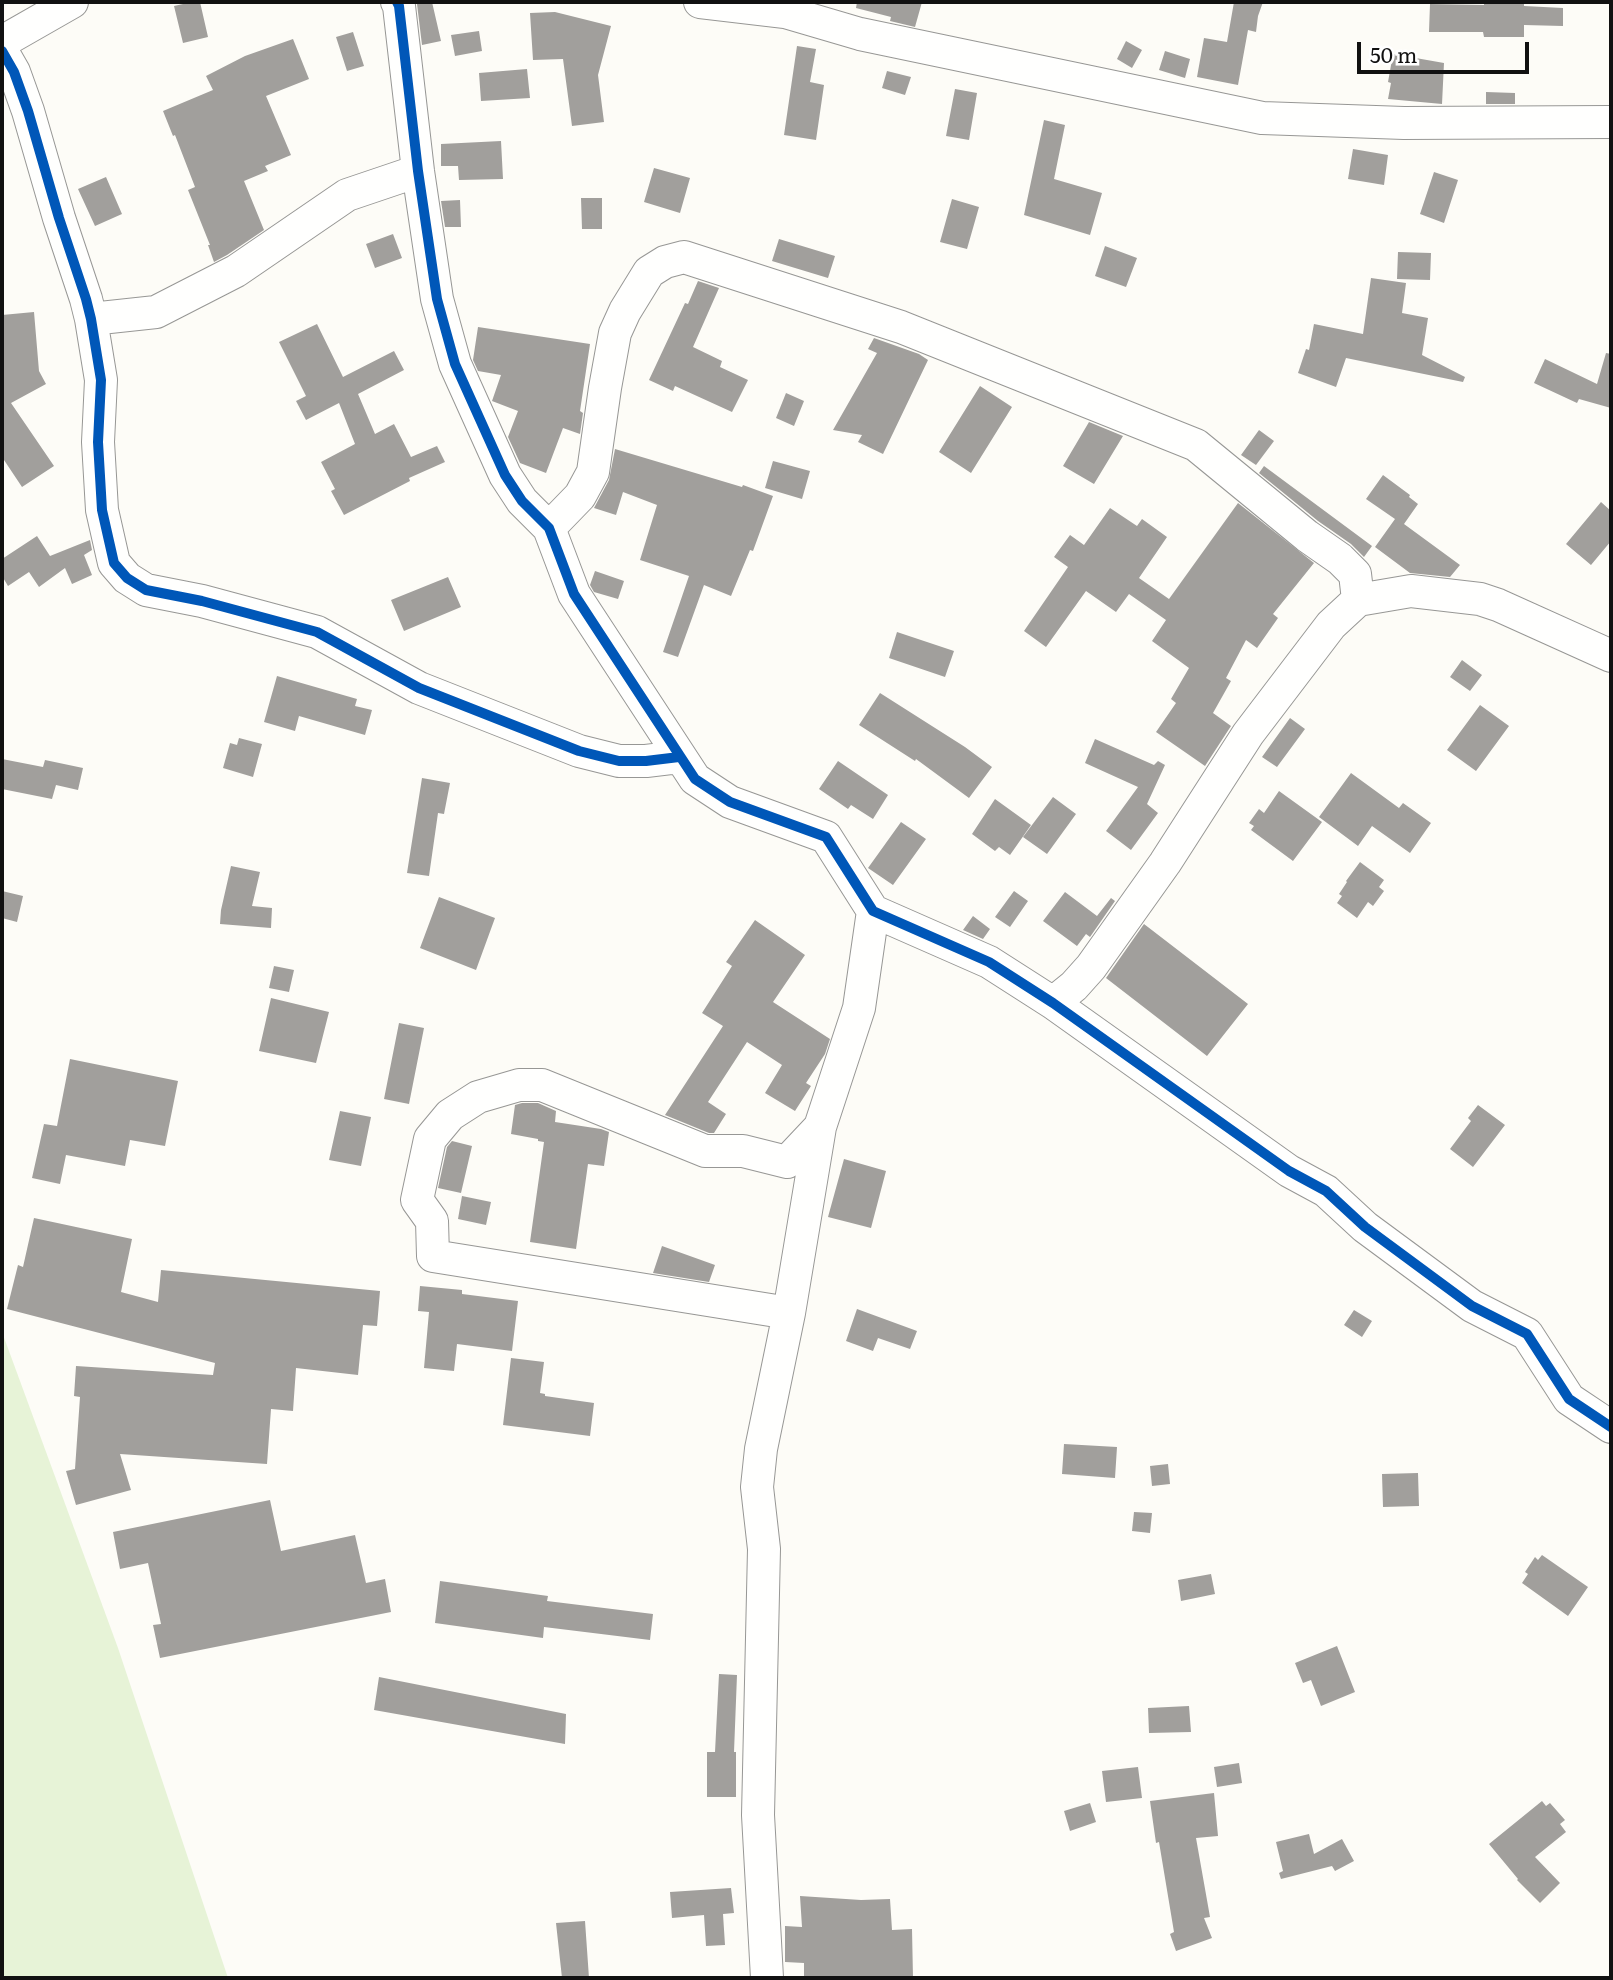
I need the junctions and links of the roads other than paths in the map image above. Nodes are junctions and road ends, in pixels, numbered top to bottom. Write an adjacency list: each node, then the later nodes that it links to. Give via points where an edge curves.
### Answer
1 (72, 2): 4 (street)
2 (397, 2): 7 (street)
3 (700, 2): 6 (street, via 785,12 860,34 1262,118)
4 (2, 42)
5 (2, 51): 8 (street, via 28,111)
6 (1611, 122)
7 (418, 171): 8 (street, via 347,195 236,271 156,312); 9 (street, via 437,299 455,364 505,475)
8 (91, 319): 12 (street, via 101,380 102,510 114,563 127,578 146,590 317,632 419,688 579,751 619,761)
9 (549, 528): 10 (street, via 580,496 593,472 615,333 625,311 649,272 684,257 901,327 1196,445 1340,559 1355,574); 12 (street, via 574,594)
10 (1358, 600): 11 (street, via 1411,591 1480,599); 14 (street, via 1331,625 1248,734 1091,967)
11 (1611, 656)
12 (679, 757): 13 (street, via 695,779 730,802 826,837)
13 (873, 911): 14 (street, via 989,961); 15 (street, via 859,1008)
14 (1053, 1003): 17 (street, via 1289,1171 1326,1191 1365,1227 1472,1306 1527,1334 1569,1399)
15 (820, 1127): 16 (street); 16 (street, via 787,1162 743,1151 705,1151 542,1085 519,1085 478,1097 450,1115 430,1139 417,1199 432,1221 433,1256)
16 (789, 1313): 18 (street, via 757,1487 764,1549 758,1815)
17 (1611, 1427)
18 (767, 1978)

